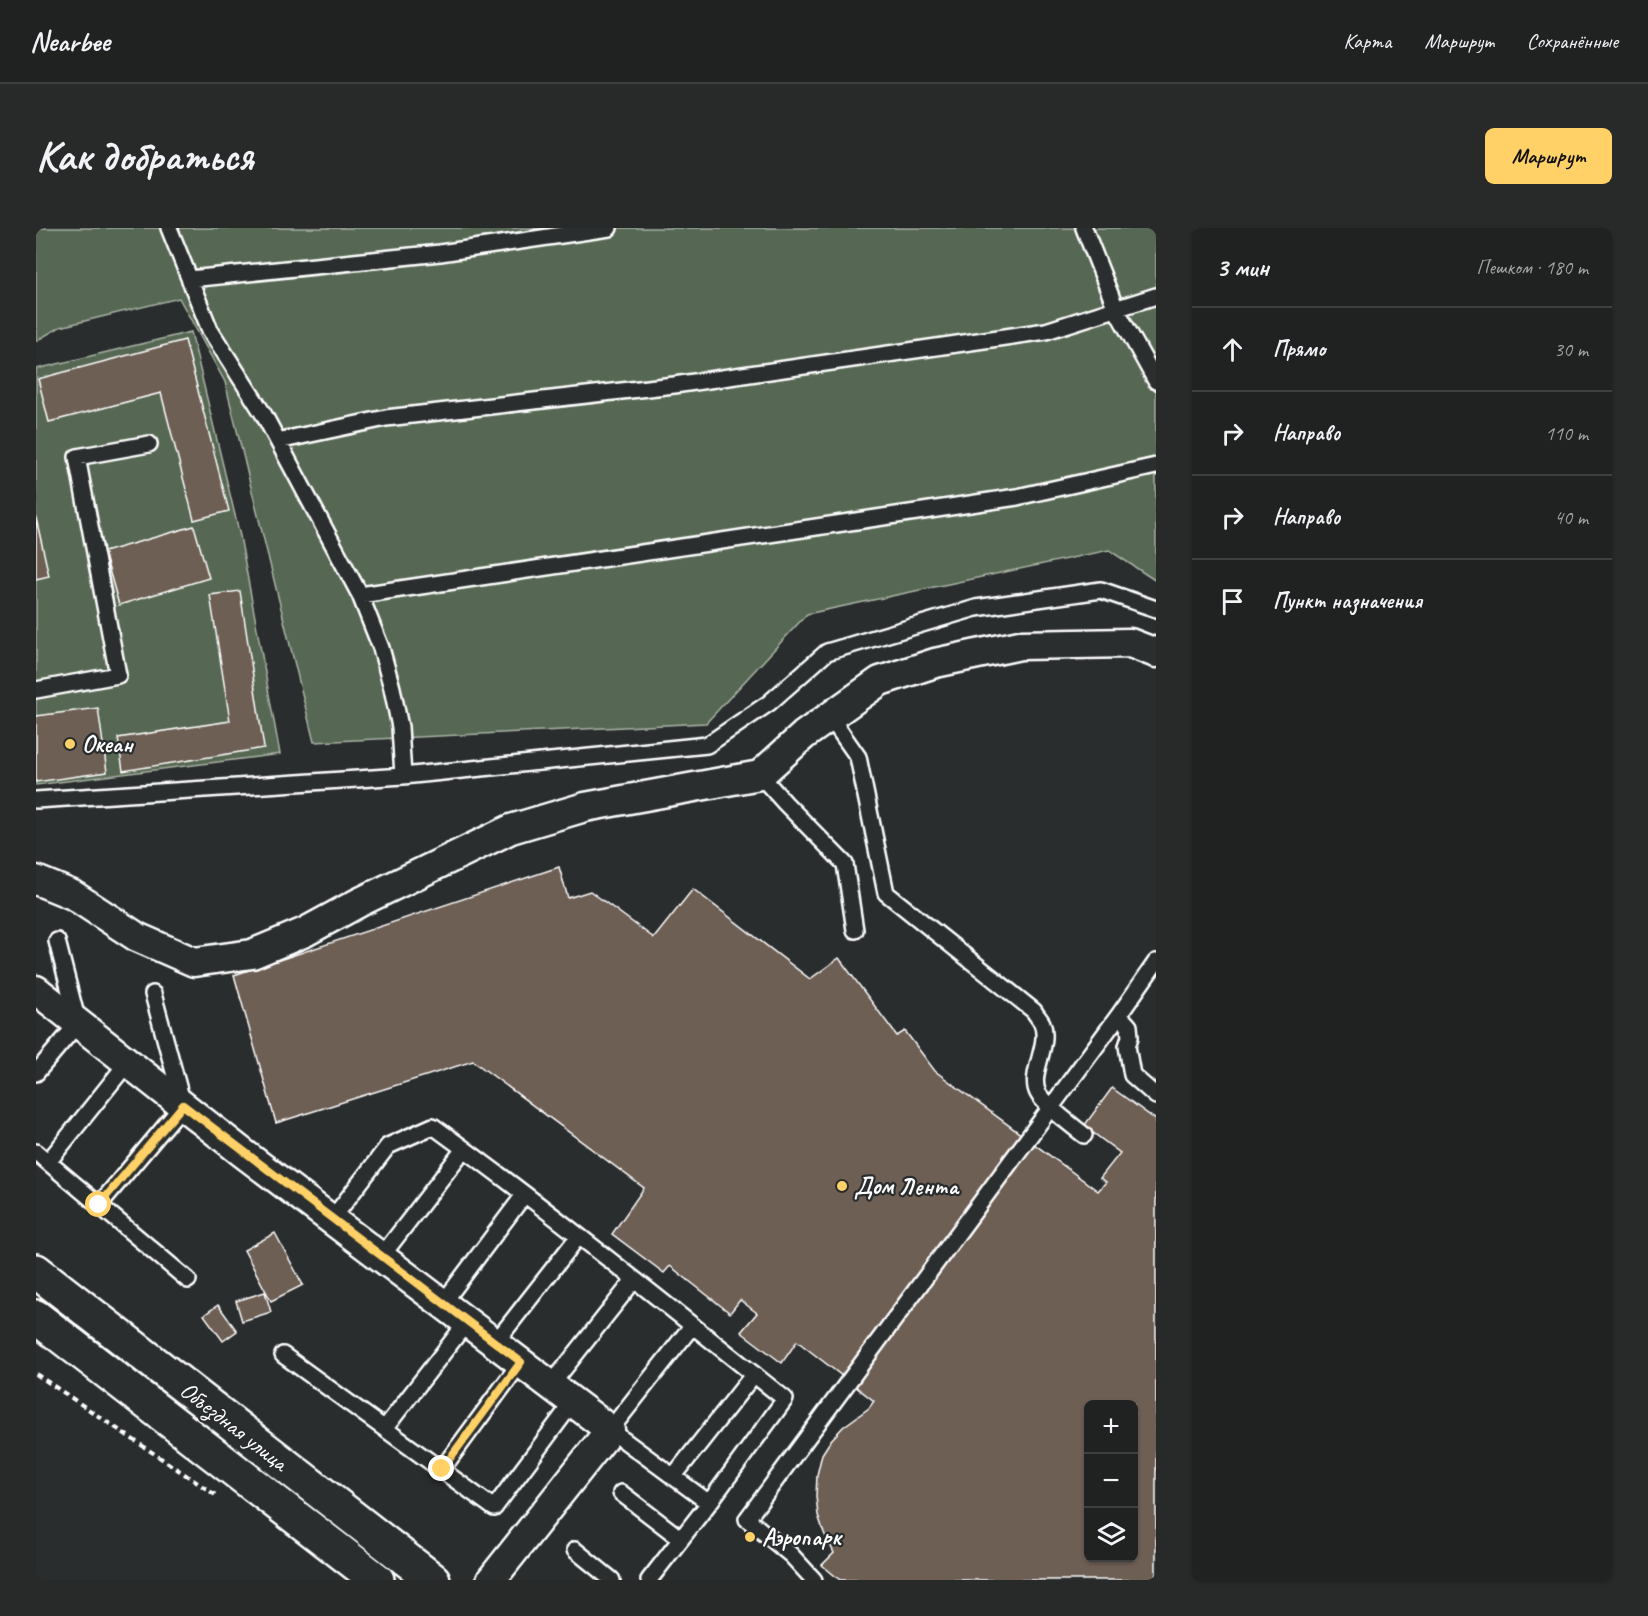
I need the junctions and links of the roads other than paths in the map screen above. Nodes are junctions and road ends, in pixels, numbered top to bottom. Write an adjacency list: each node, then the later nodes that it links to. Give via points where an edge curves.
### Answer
1 (169, 228): 4 (lane)
2 (609, 228): 4 (lane, via 440,254)
3 (1084, 228): 6 (lane)
4 (190, 279): 8 (lane, via 210,330)
5 (1156, 296): 6 (lane)
6 (1116, 309): 7 (lane); 8 (lane, via 1046,331 674,385 386,418)
7 (1156, 381)
8 (278, 441): 11 (lane)
9 (149, 444): 14 (lane, via 77,457 118,675)
10 (1156, 466): 11 (lane, via 1017,497)
11 (360, 595): 17 (lane, via 392,688 400,727)
12 (1156, 609): 17 (lane, via 1101,590 976,608 826,652 770,703 707,745)
13 (1156, 653): 15 (street, via 1130,643 1020,645 936,663 880,681)
14 (36, 690)
15 (830, 717): 16 (street); 31 (lane, via 858,757 886,893 1034,1011 1042,1024 1044,1040 1036,1078 1038,1093)
16 (760, 775): 19 (street, via 585,807 511,829 305,932 252,954 194,962 137,937 74,895); 20 (lane, via 845,864)
17 (403, 776): 18 (lane)
18 (36, 800)
19 (36, 880)
20 (855, 930)
21 (57, 941): 26 (lane)
22 (1156, 962): 25 (lane)
23 (36, 990): 26 (street)
24 (153, 994): 30 (lane)
25 (1119, 1015): 29 (lane, via 1129,1026 1127,1046 1132,1075); 65 (lane, via 747,1519 791,1555)
26 (78, 1023): 27 (street); 28 (lane)
27 (128, 1062): 30 (street); 33 (lane)
28 (36, 1073)
29 (1156, 1096)
30 (183, 1105): 35 (lane); 36 (street)
31 (1084, 1135)
32 (464, 1149): 34 (lane); 36 (lane, via 433,1126 388,1146); 38 (lane)
33 (42, 1157): 35 (lane)
34 (524, 1195): 37 (lane); 42 (lane)
35 (99, 1205): 40 (lane)
36 (332, 1220): 38 (street)
37 (578, 1237): 41 (lane); 46 (lane)
38 (381, 1257): 42 (street)
39 (36, 1271): 61 (main road, Объездная улица)
40 (188, 1280)
41 (634, 1280): 45 (lane); 50 (lane)
42 (443, 1303): 44 (street)
43 (36, 1317): 60 (main road, Объездная улица)
44 (467, 1322): 46 (street); 52 (lane)
45 (692, 1326): 49 (lane); 53 (lane)
46 (495, 1343): 48 (street)
47 (283, 1355): 52 (lane)
48 (521, 1362): 50 (street); 54 (lane)
49 (754, 1374): 55 (lane); 57 (lane, via 785,1399)
50 (551, 1385): 51 (street)
51 (573, 1402): 53 (street); 54 (lane, via 494,1508)
52 (385, 1428): 54 (lane)
53 (610, 1430): 55 (lane); 62 (street)
54 (442, 1469)
55 (673, 1477): 57 (lane)
56 (621, 1493): 58 (lane)
57 (708, 1503): 58 (lane)
58 (681, 1539): 64 (lane)
59 (575, 1550): 63 (lane)
60 (377, 1580)
61 (433, 1580)
62 (491, 1580)
63 (612, 1580)
64 (650, 1580)
65 (814, 1580)

